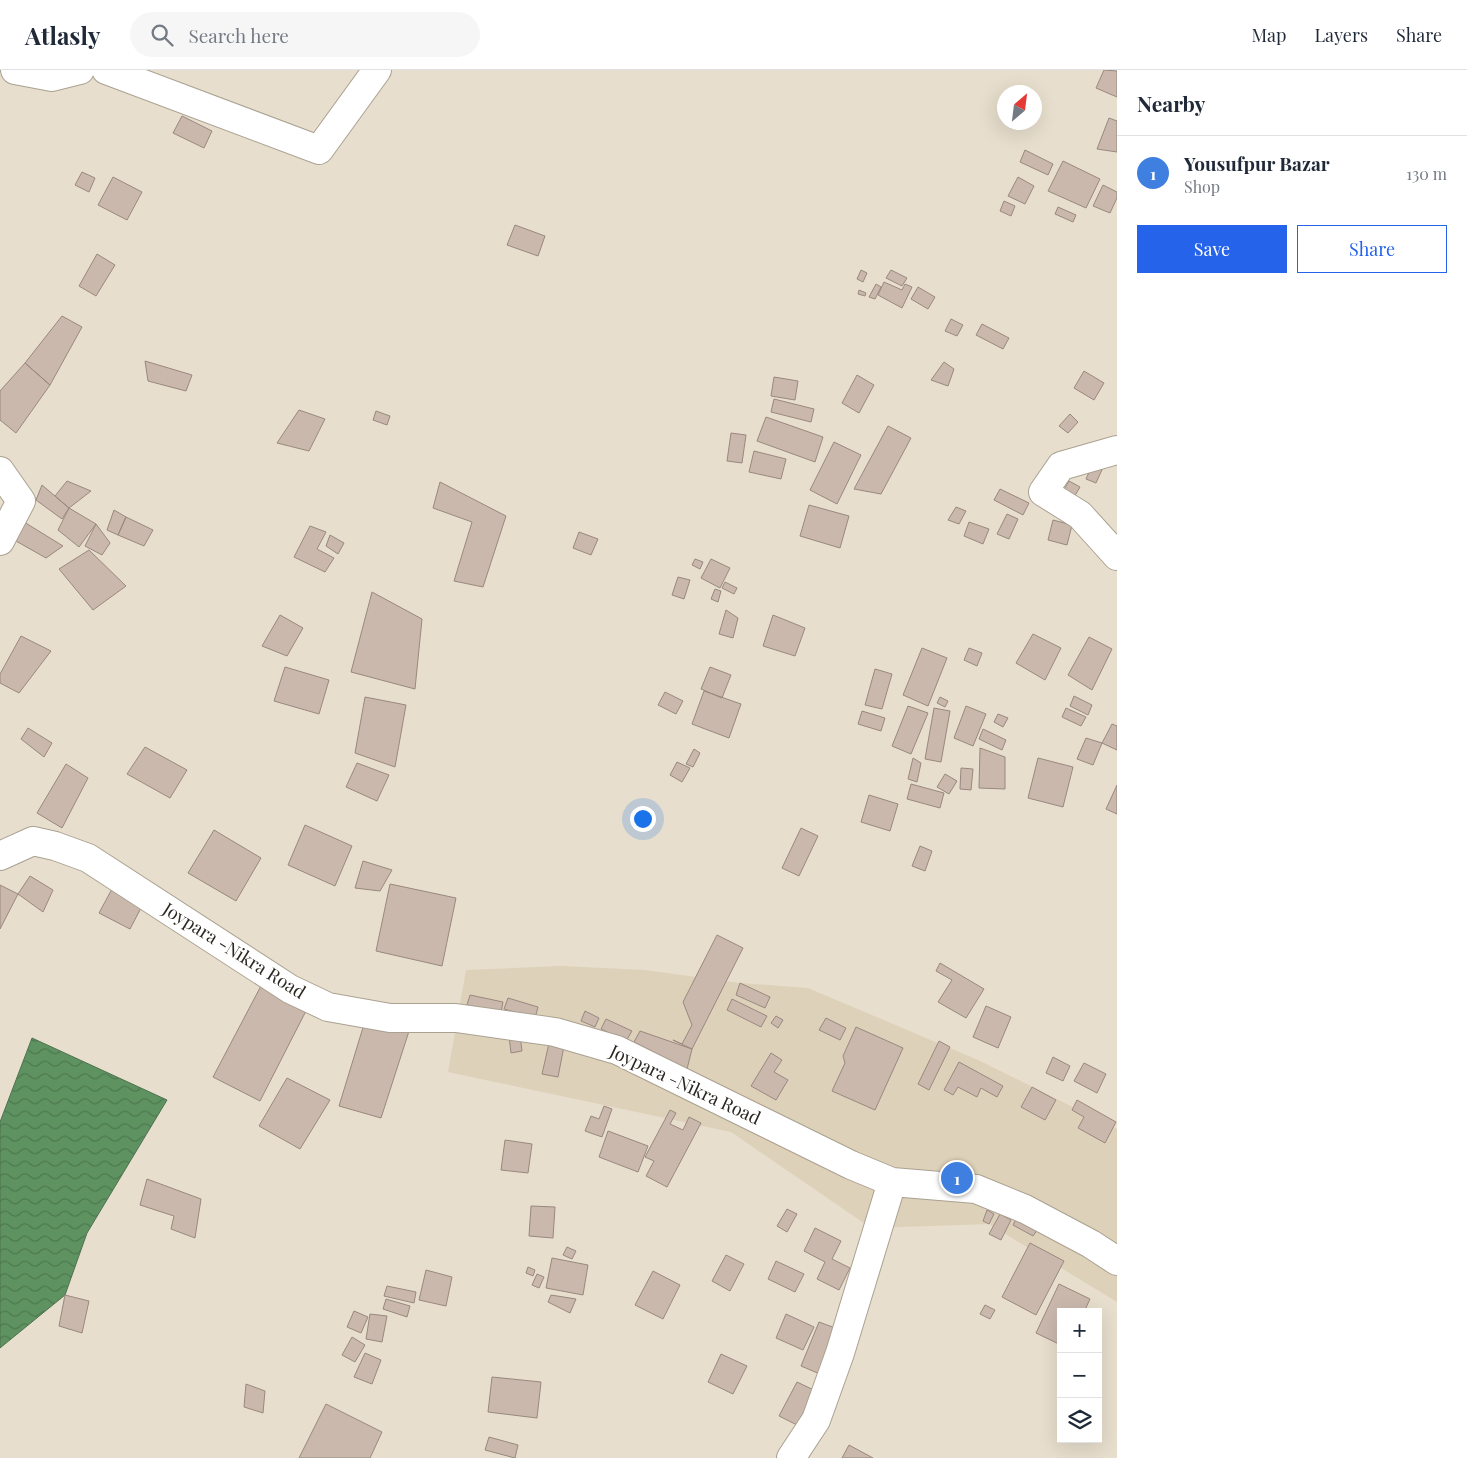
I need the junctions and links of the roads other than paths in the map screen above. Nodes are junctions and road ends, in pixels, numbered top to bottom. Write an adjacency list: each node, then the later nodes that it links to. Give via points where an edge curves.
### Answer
1 (15, 70): 2 (street, via 52,77)
2 (80, 70)
3 (106, 70): 4 (street, via 318,150)
4 (377, 70)
5 (1117, 450): 8 (street, via 1061,466 1043,492 1080,515)
6 (0, 471): 7 (street, via 21,501)
7 (0, 541)
8 (1117, 556)
9 (0, 856): 10 (street, Joypara -Nikra Road, via 33,841 88,858 290,989 328,1007 390,1018 456,1018 555,1032 617,1050 851,1166)
10 (892, 1182): 11 (street, Joypara -Nikra Road, via 976,1189 1025,1209); 12 (street, via 816,1420)
11 (1117, 1260)
12 (791, 1458)

